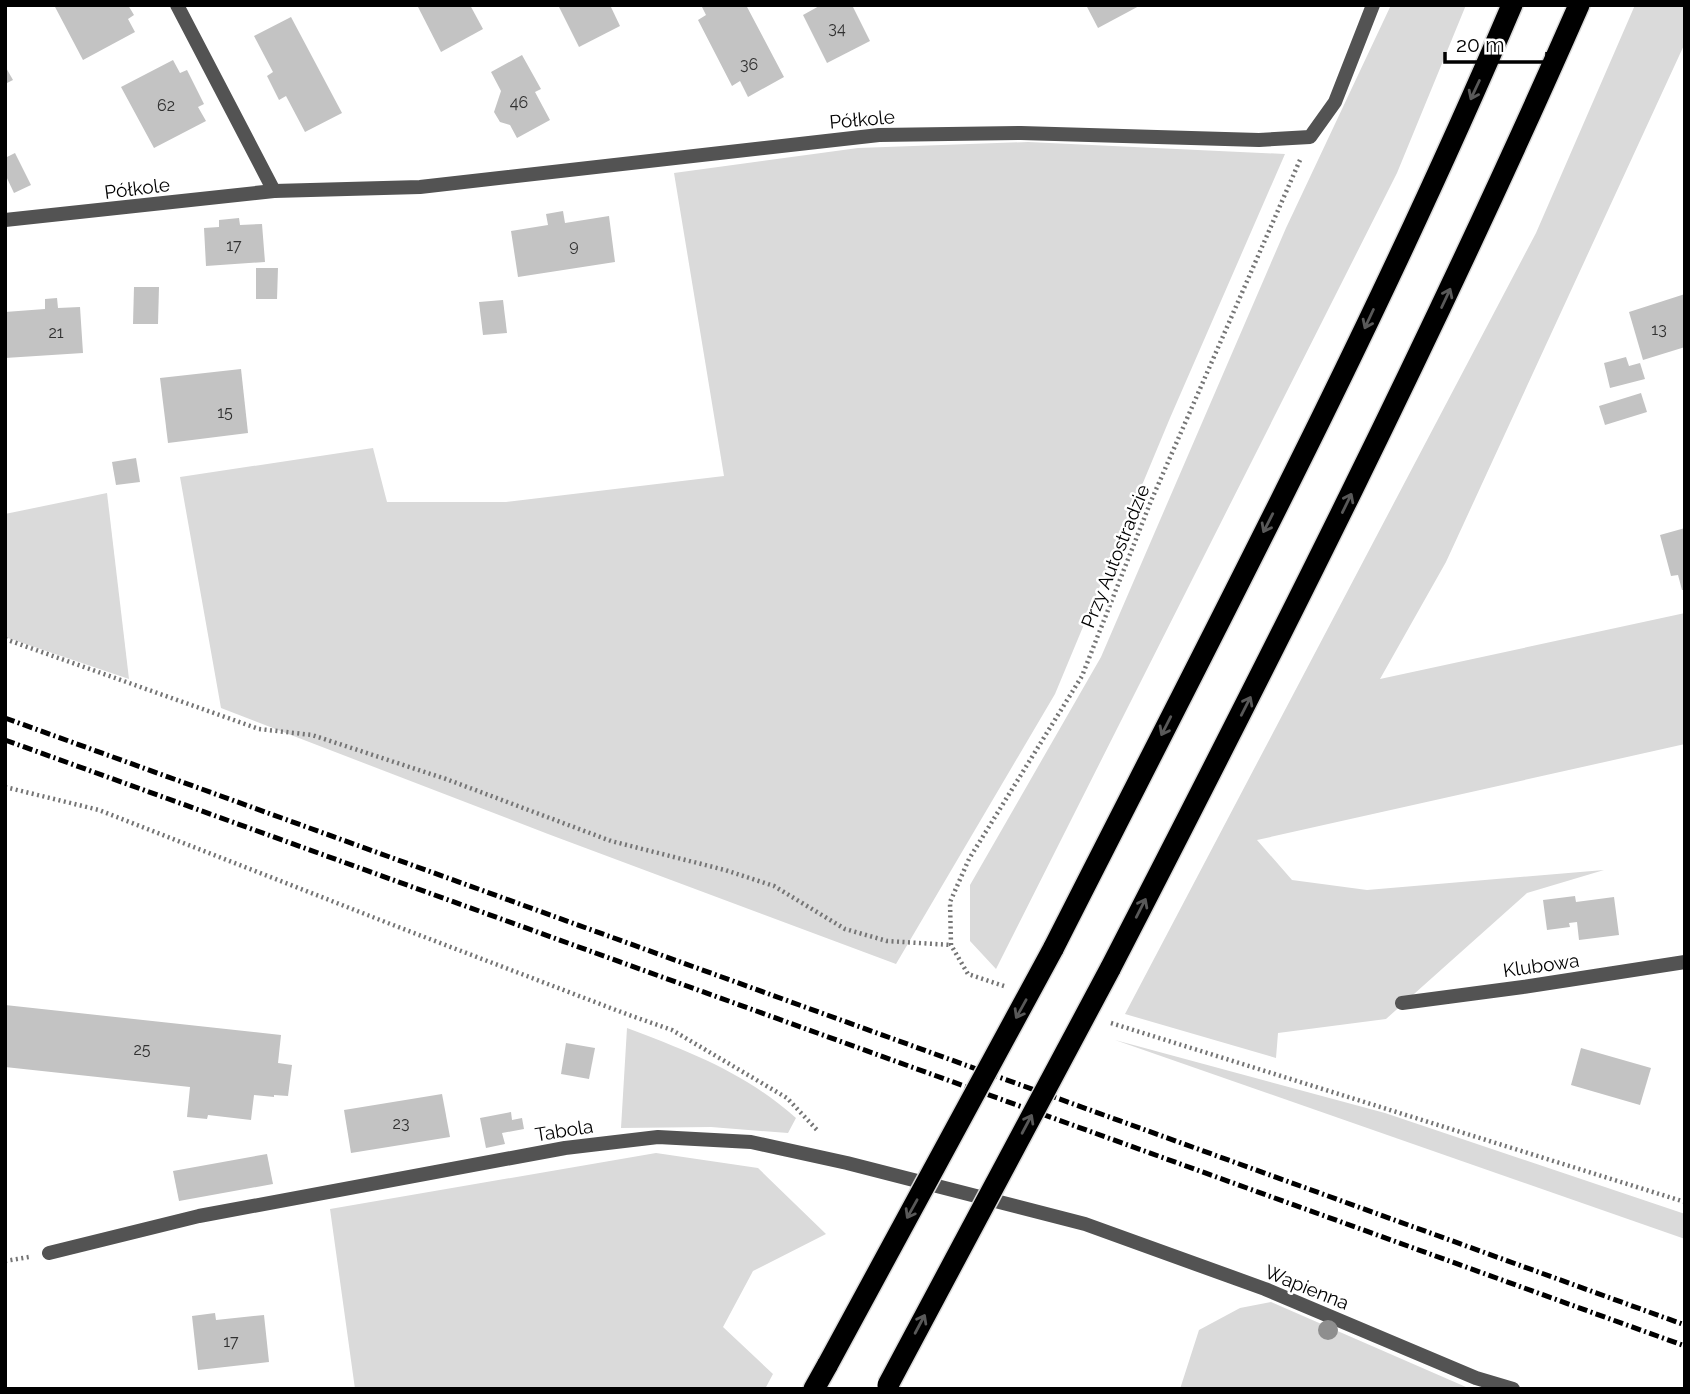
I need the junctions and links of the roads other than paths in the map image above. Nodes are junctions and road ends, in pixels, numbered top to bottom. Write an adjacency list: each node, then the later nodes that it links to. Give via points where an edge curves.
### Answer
1 (177, 5): 5 (street)
2 (1373, 5): 5 (street, Półkole, via 1335,102 1310,137 879,135 420,187)
3 (1512, 5): 12 (highway, one-way to 12, bridge, via 1339,381 1053,949)
4 (1578, 5): 11 (highway, one-way to 4, bridge, via 1266,666 1401,394)
5 (274, 191): 6 (street, Półkole)
6 (5, 220)
7 (1685, 962): 8 (street, Klubowa)
8 (1402, 1003)
9 (1085, 1224): 10 (street, Tabola, via 751,1142 658,1137 565,1148 199,1216); 13 (street, Wapienna, via 1265,1289 1476,1378)
10 (49, 1253)
11 (887, 1387)
12 (814, 1389)
13 (1513, 1389)

